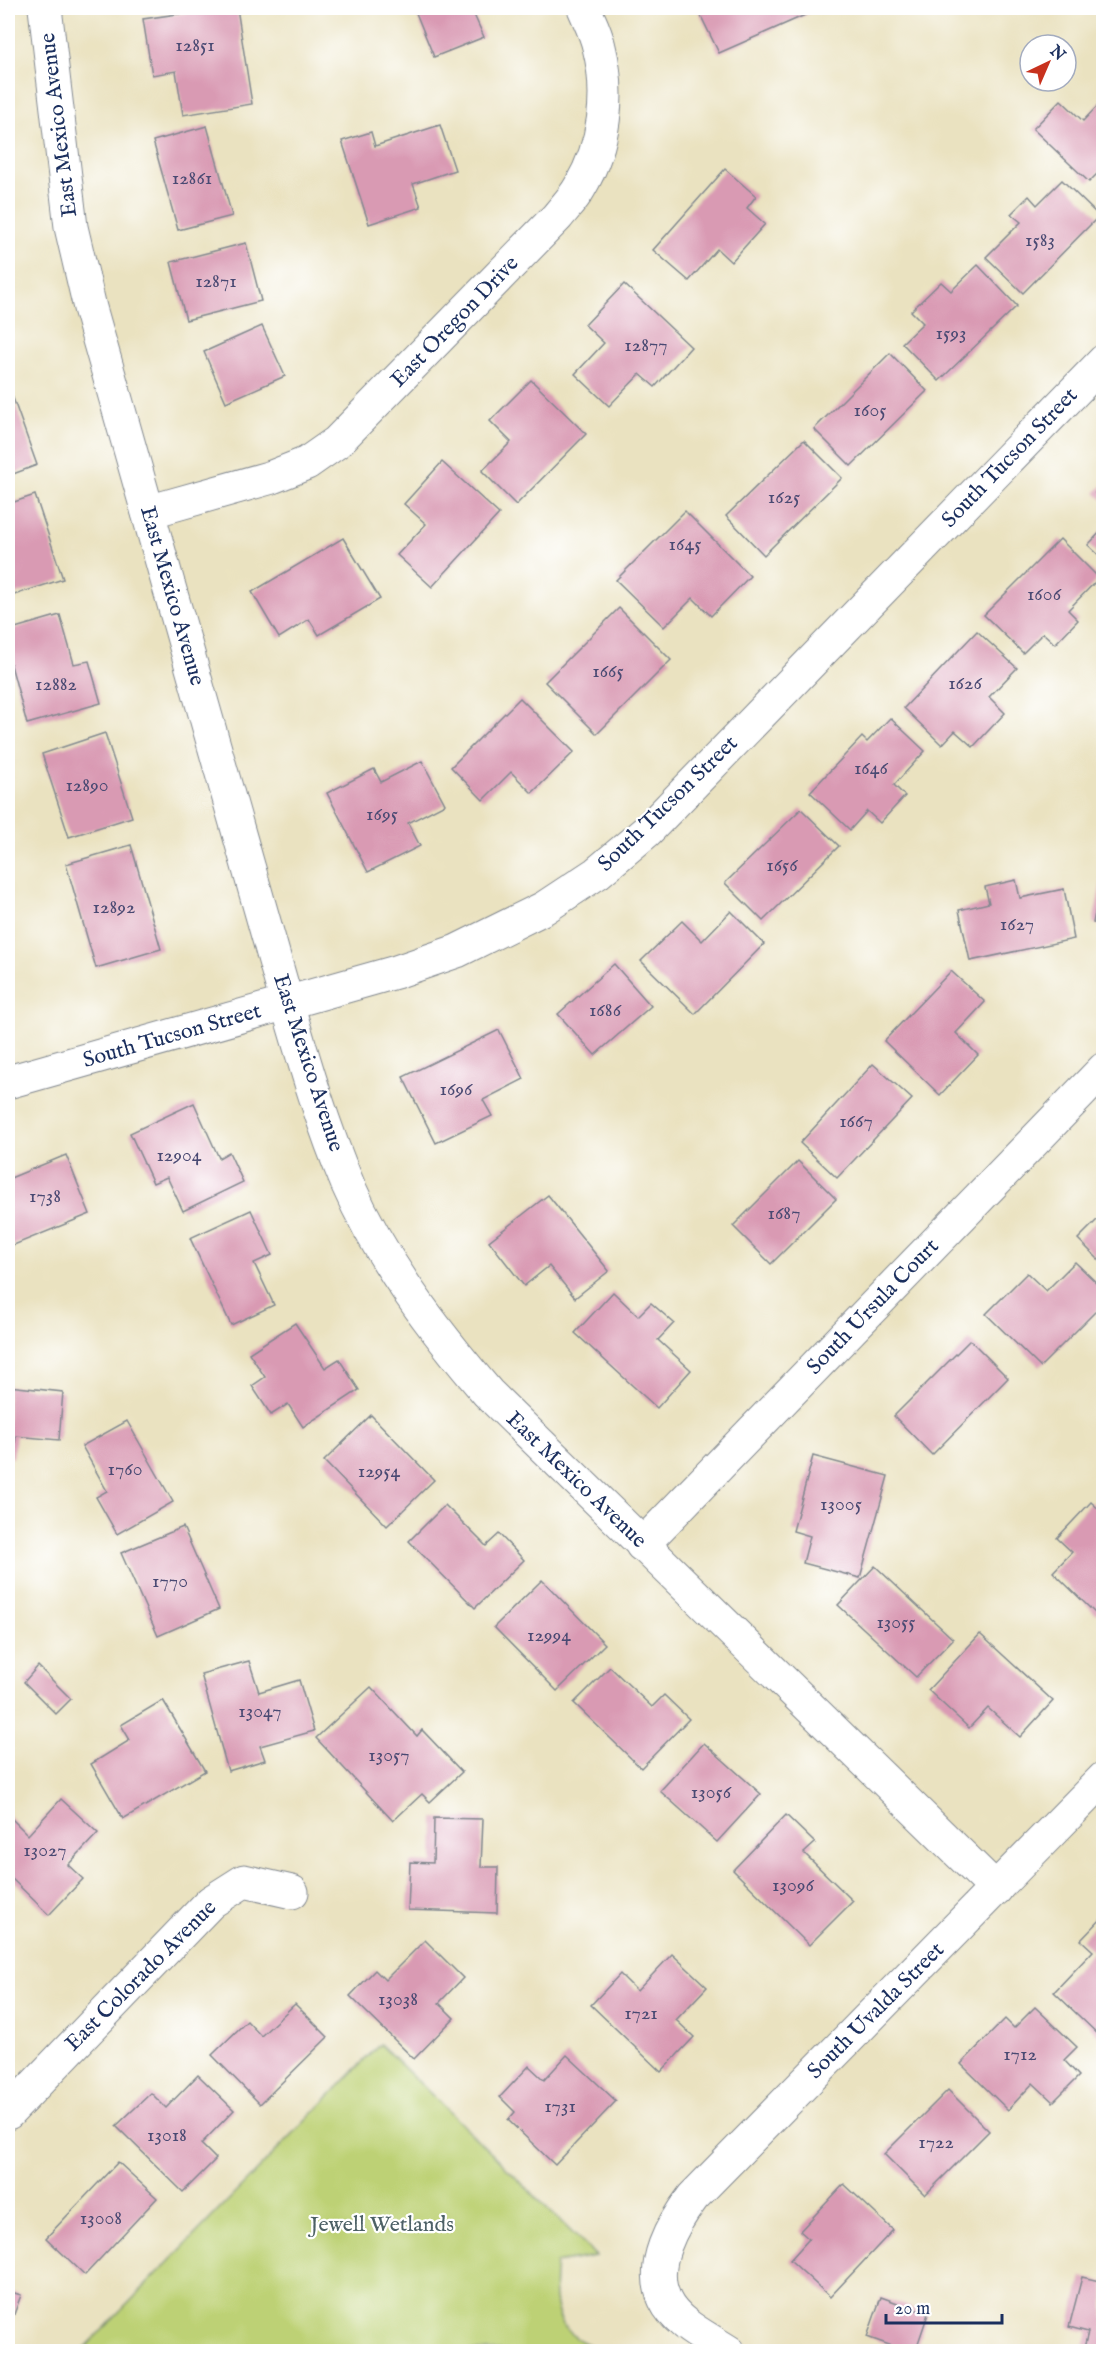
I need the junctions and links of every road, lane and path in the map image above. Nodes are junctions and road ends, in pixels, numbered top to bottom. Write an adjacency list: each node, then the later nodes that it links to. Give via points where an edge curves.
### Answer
1 (45, 8): 4 (street, East Mexico Avenue, via 71,227)
2 (584, 8): 4 (street, East Oregon Drive, via 599,45 605,82 604,118 596,154 580,188 557,217 337,442 307,463 272,477)
3 (1104, 361): 5 (street, South Tucson Street, via 646,831 597,873 544,908 457,951)
4 (148, 512): 5 (street, East Mexico Avenue)
5 (287, 1003): 7 (street, South Tucson Street); 8 (street, East Mexico Avenue, via 319,1110 349,1187 395,1271 434,1330 488,1393)
6 (1104, 1069): 8 (street, South Ursula Court)
7 (8, 1082)
8 (642, 1545): 10 (street, East Mexico Avenue)
9 (1104, 1778): 10 (street, South Uvalda Street)
10 (996, 1888): 13 (street, South Uvalda Street, via 693,2197 679,2216 663,2254 660,2278 664,2300 701,2335)
11 (292, 1892): 12 (street, East Colorado Avenue, via 244,1881 211,1902)
12 (8, 2113)
13 (729, 2352)

